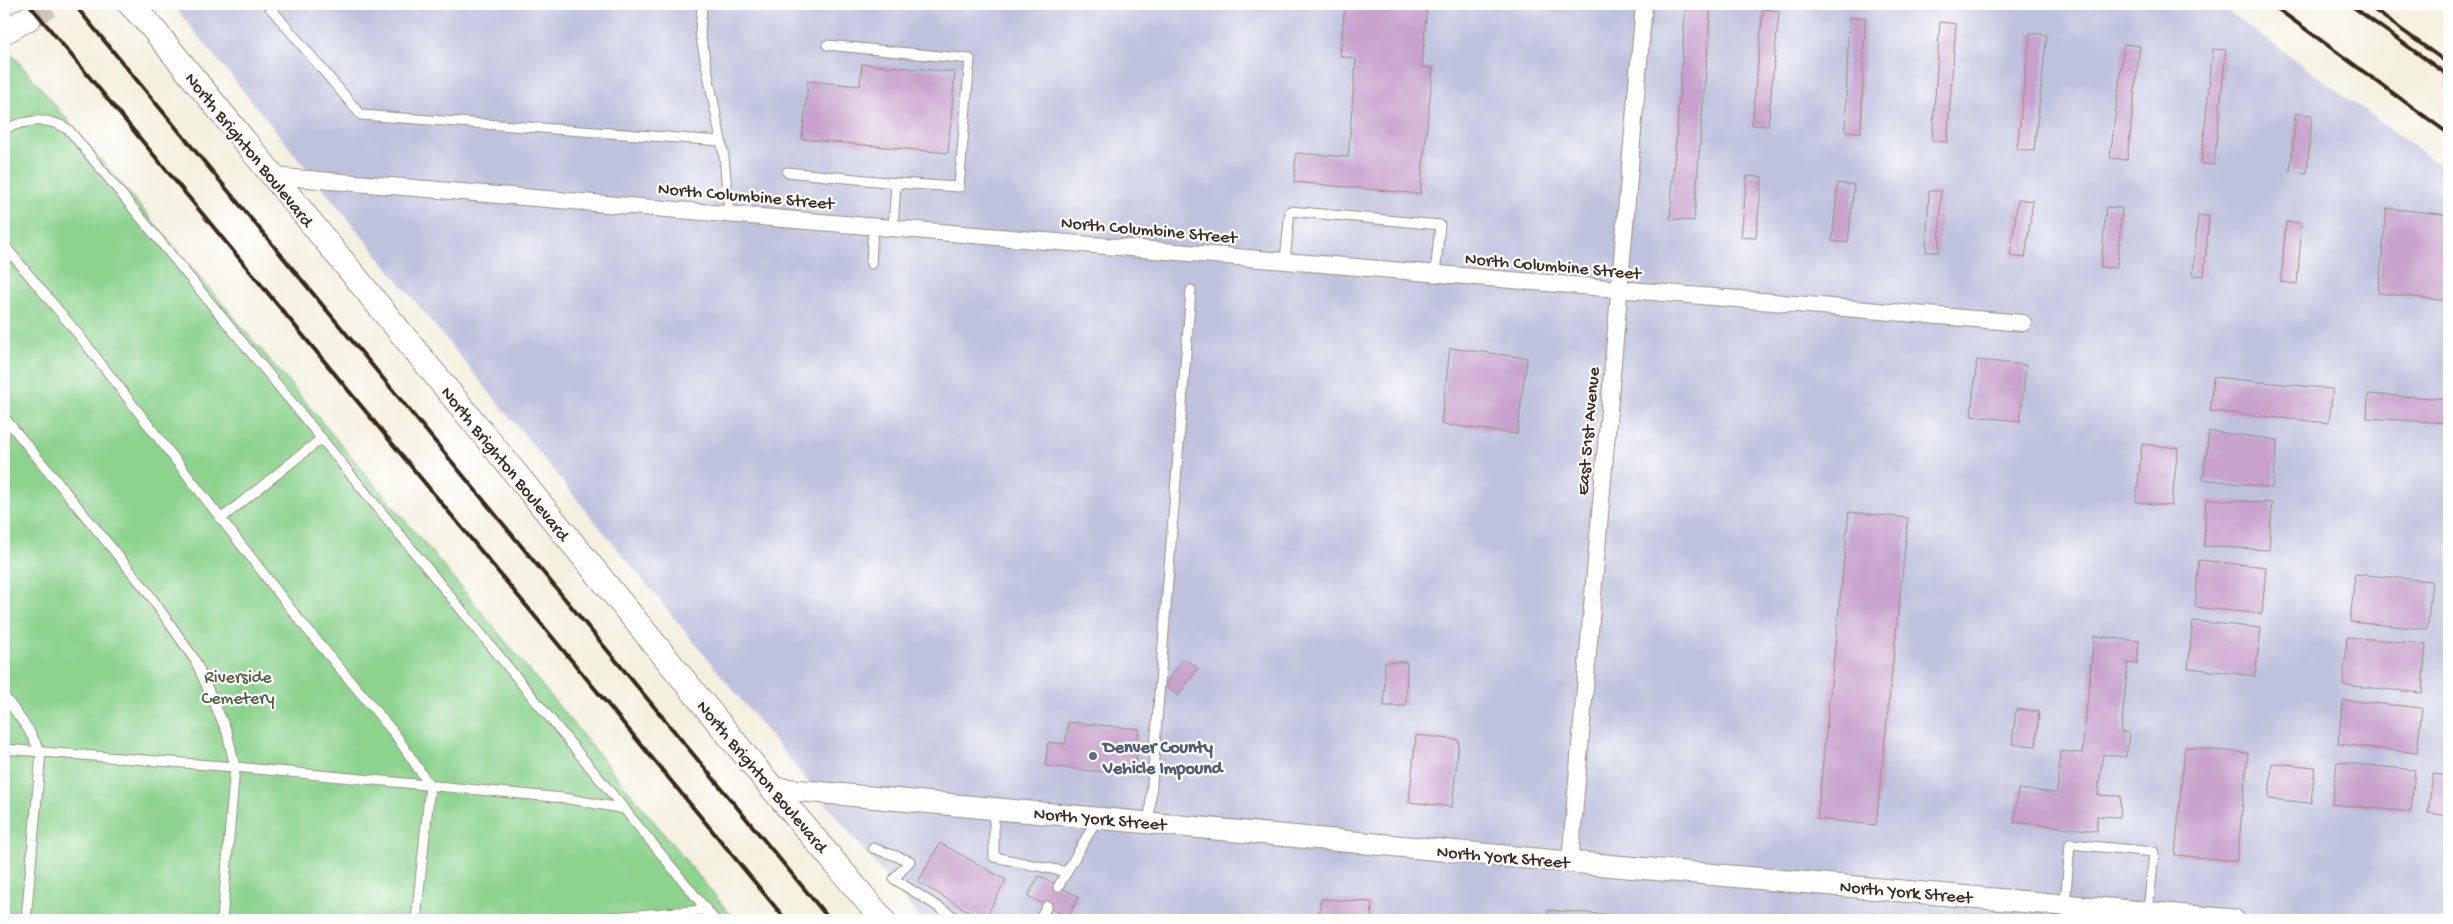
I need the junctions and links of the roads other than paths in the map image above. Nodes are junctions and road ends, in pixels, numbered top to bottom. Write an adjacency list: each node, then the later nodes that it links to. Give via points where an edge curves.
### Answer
1 (130, 4): 11 (main road, North Brighton Boulevard)
2 (267, 4): 9 (lane, via 361,115)
3 (702, 4): 9 (lane, via 700,33)
4 (1644, 4): 21 (street, East 51st Avenue)
5 (17, 14): 6 (main road)
6 (4, 32)
7 (827, 45): 12 (lane, via 970,59 959,187)
8 (4, 129): 24 (lane, via 18,123 43,120 69,130)
9 (722, 141): 13 (lane)
10 (787, 172): 12 (lane)
11 (272, 176): 13 (street, North Columbine Street); 31 (main road, North Brighton Boulevard)
12 (896, 182): 15 (lane)
13 (729, 214): 14 (street, North Columbine Street)
14 (873, 226): 15 (street, North Columbine Street); 18 (lane)
15 (893, 228): 17 (street, North Columbine Street)
16 (4, 245): 25 (lane)
17 (1286, 260): 19 (street, North Columbine Street); 19 (lane, via 1290,212 1440,225)
18 (871, 264)
19 (1435, 275): 21 (street, North Columbine Street)
20 (1191, 290): 35 (lane)
21 (1620, 290): 22 (street, North Columbine Street); 37 (street, East 51st Avenue)
22 (2023, 323)
23 (4, 416): 29 (lane, via 147,592 195,660 227,732)
24 (322, 438): 25 (lane); 33 (lane)
25 (222, 518): 30 (lane, via 301,622 395,734)
26 (4, 696): 28 (lane)
27 (4, 749): 28 (lane)
28 (41, 753): 29 (lane); 44 (lane)
29 (236, 767): 30 (lane); 45 (lane)
30 (430, 786): 33 (lane, via 564,798); 46 (lane)
31 (772, 788): 32 (street, North York Street); 50 (main road, North Brighton Boulevard)
32 (994, 808): 34 (street, North York Street); 38 (lane, via 994,858)
33 (625, 809): 42 (lane)
34 (1098, 818): 35 (street, North York Street); 38 (lane)
35 (1149, 822): 37 (street, North York Street)
36 (873, 848): 51 (lane, via 910,861 894,879)
37 (1570, 862): 40 (street, North York Street)
38 (1067, 872): 39 (lane)
39 (1058, 886)
40 (2065, 905): 43 (street, North York Street); 43 (lane, via 2070,844 2154,852)
41 (1047, 906): 52 (lane)
42 (705, 910): 47 (lane); 48 (lane); 49 (lane)
43 (2148, 913): 53 (street, North York Street)
44 (26, 920)
45 (222, 920)
46 (416, 920)
47 (571, 920)
48 (708, 920)
49 (715, 920)
50 (884, 920)
51 (959, 920)
52 (1039, 920)
53 (2234, 920)

